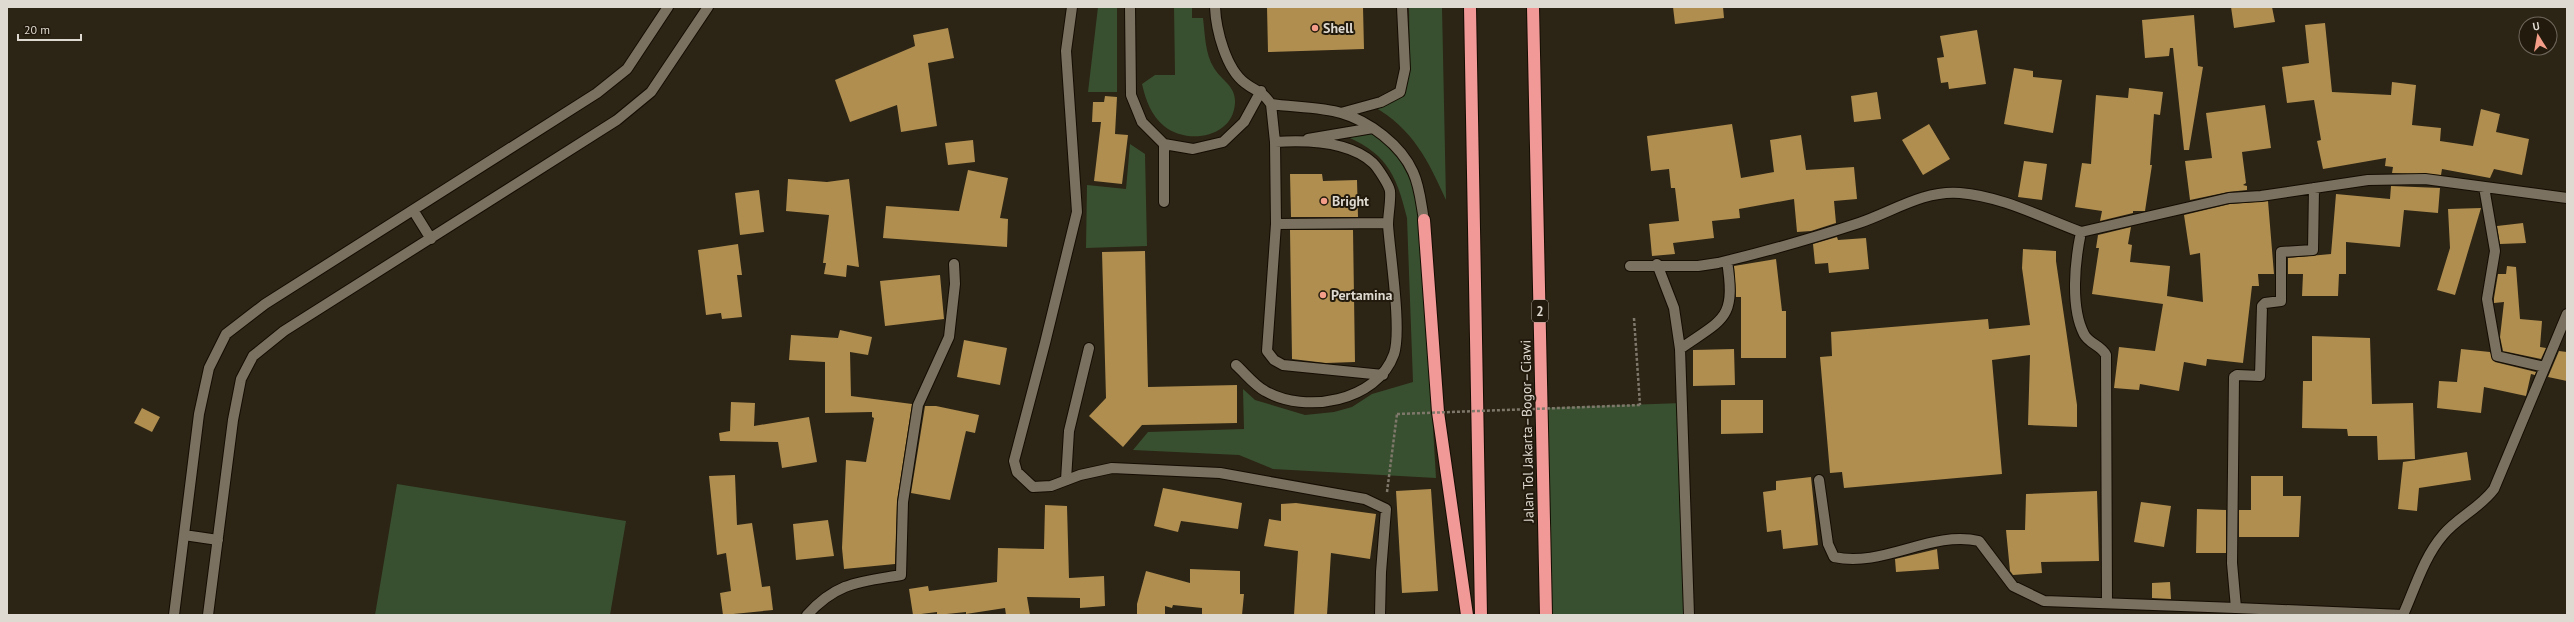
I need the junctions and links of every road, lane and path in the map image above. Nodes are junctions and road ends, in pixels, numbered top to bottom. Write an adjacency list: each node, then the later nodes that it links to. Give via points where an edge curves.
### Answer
1 (668, 7): 20 (street, via 626,69 597,93)
2 (708, 7): 25 (street, via 652,92 617,120)
3 (1072, 7): 37 (street, via 1066,50 1077,212 1014,461 1017,472 1033,486 1051,486)
4 (1130, 7): 15 (street, via 1131,95 1142,122)
5 (1215, 7): 9 (street, via 1224,53 1245,83)
6 (1402, 7): 11 (street, via 1405,69 1400,92 1381,102)
7 (1470, 7): 49 (highway)
8 (1533, 7): 50 (highway, Jalan Tol Jakarta–Bogor–Ciawi / 2)
9 (1261, 91): 10 (street); 15 (street, via 1244,122 1223,142 1193,149)
10 (1271, 104): 11 (street); 14 (street)
11 (1341, 113): 12 (street)
12 (1373, 128): 13 (street); 21 (street, via 1390,142 1413,171 1419,188)
13 (1300, 140): 14 (street); 22 (street, via 1348,148 1373,163 1390,190)
14 (1275, 142): 23 (street)
15 (1164, 144): 19 (street)
16 (2484, 187): 17 (street, via 2425,179 2368,180); 18 (street); 35 (street, via 2495,251 2487,299 2497,356)
17 (2314, 188): 24 (street, via 2229,198); 43 (street, via 2313,250 2281,252 2281,301 2262,306 2261,375 2234,377 2232,563)
18 (2567, 198)
19 (1164, 202)
20 (413, 210): 25 (street); 40 (street, via 265,304 226,334 209,368 199,414)
21 (1424, 220): 48 (highway, via 1438,412)
22 (1388, 223): 23 (street); 36 (street, via 1396,334 1394,354)
23 (1276, 224): 36 (street, via 1268,351 1283,365)
24 (2081, 232): 26 (street, via 1986,197 1941,193 1893,208 1860,222); 42 (street, via 2075,282 2078,313 2084,335 2103,349 2106,355)
25 (431, 238): 41 (street, via 284,332 253,356 241,379 232,420)
26 (1727, 261): 28 (street, via 1698,266); 33 (street, via 1731,302 1723,318)
27 (954, 264): 46 (street, via 949,336 918,405 903,502 901,574 842,587 823,598)
28 (1658, 264): 29 (street); 33 (street, via 1674,308)
29 (1630, 266)
30 (2567, 314): 35 (street)
31 (1634, 318): 39 (path, bridge, via 1640,405 1397,414)
32 (1089, 348): 37 (street, via 1069,430)
33 (1680, 349): 51 (street)
34 (1236, 365): 36 (street, via 1264,391 1287,401 1313,404 1347,398)
35 (2545, 367): 52 (street, via 2494,489 2484,502 2443,535 2425,564)
36 (1382, 375)
37 (1066, 480): 39 (street, via 1112,468 1220,473 1306,490 1356,496)
38 (1819, 480): 42 (street, via 1828,544 1834,557 1846,560 1964,538 1979,541 2013,586 2031,596 2044,601)
39 (1386, 508): 47 (street)
40 (184, 534): 41 (street); 44 (street)
41 (218, 540): 45 (street)
42 (2107, 603): 43 (street)
43 (2236, 608): 52 (street)
44 (174, 615)
45 (208, 615)
46 (807, 615)
47 (1380, 615)
48 (1467, 615)
49 (1482, 615)
50 (1546, 615)
51 (1689, 615)
52 (2403, 615)

